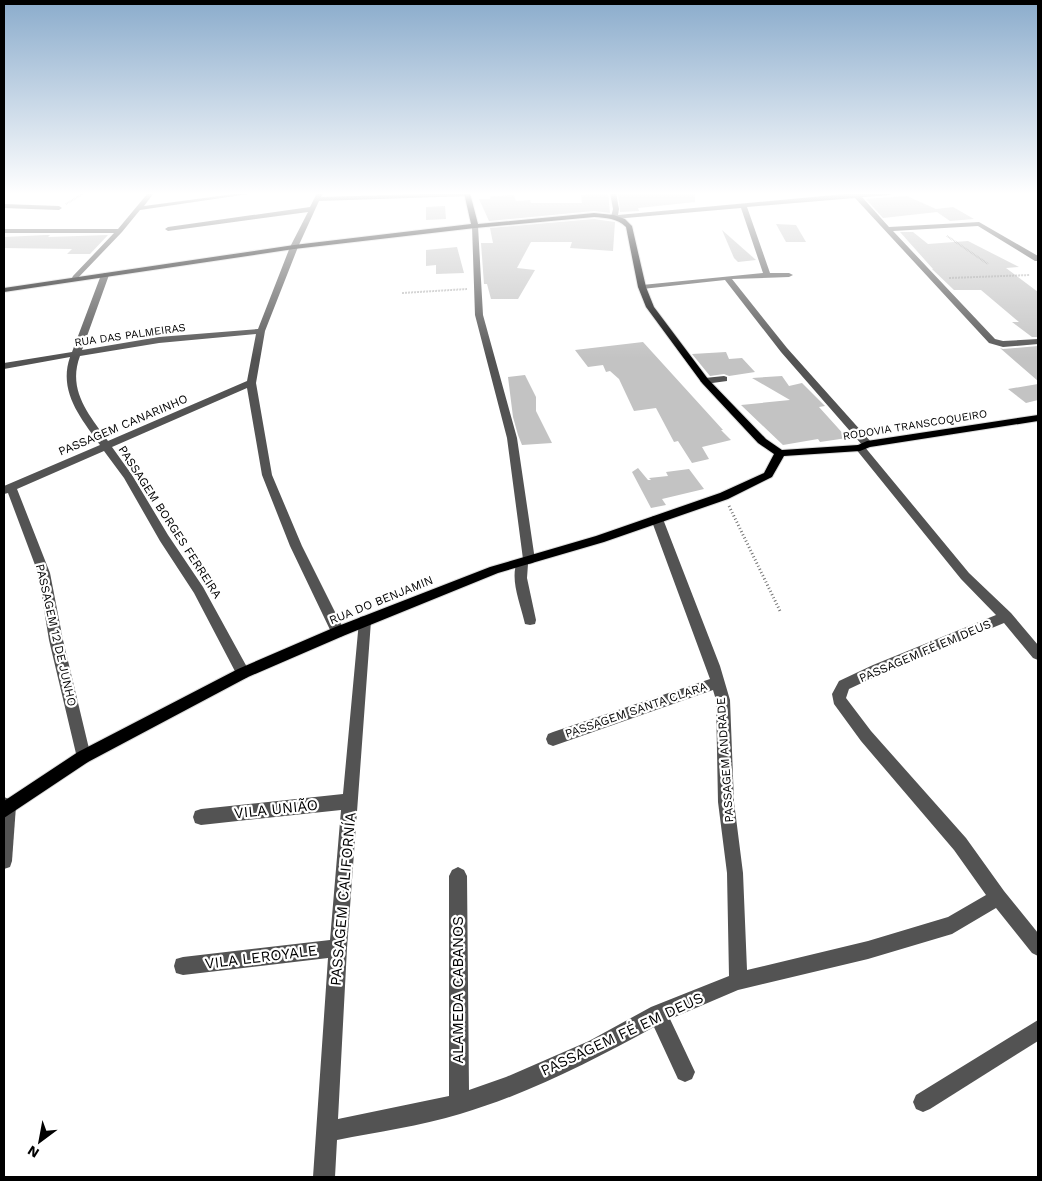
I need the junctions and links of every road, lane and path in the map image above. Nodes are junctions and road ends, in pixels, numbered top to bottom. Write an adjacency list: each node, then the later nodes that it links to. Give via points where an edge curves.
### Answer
1 (104, 248): 16 (street)
2 (286, 248): 13 (main road)
3 (294, 248): 23 (street)
4 (476, 248): 20 (street)
5 (634, 248): 19 (main road)
6 (758, 248): 12 (street)
7 (904, 248): 18 (street)
8 (965, 248): 11 (path)
9 (1020, 248): 10 (street)
10 (1038, 259)
11 (988, 264)
12 (767, 274): 14 (street); 17 (street)
13 (105, 275): 16 (main road); 25 (street, PASSAGEM BORGES FERREIRA)
14 (789, 275)
15 (1030, 275): 18 (path)
16 (76, 278): 21 (main road)
17 (727, 278): 19 (street); 31 (street)
18 (933, 279): 24 (street, via 997,343)
19 (642, 287): 28 (main road, via 663,328)
20 (478, 289): 22 (path); 37 (street, via 479,315 512,438)
21 (4, 290)
22 (402, 293)
23 (261, 331): 25 (street, RUA DAS PALMEIRAS, via 159,340); 29 (street)
24 (1038, 341)
25 (76, 354): 26 (street, RUA DAS PALMEIRAS); 32 (street, PASSAGEM BORGES FERREIRA, via 71,385 78,407)
26 (4, 366)
27 (724, 379): 28 (street)
28 (705, 381): 33 (main road, via 762,441)
29 (252, 383): 32 (street, PASSAGEM CANARINHO); 42 (street, via 267,476 296,546)
30 (1038, 418): 31 (main road, RODOVIA TRANSCOQUEIRO)
31 (863, 446): 33 (main road, RODOVIA TRANSCOQUEIRO); 39 (street, via 965,576)
32 (106, 447): 34 (street, PASSAGEM CANARINHO); 44 (street, PASSAGEM BORGES FERREIRA, via 199,590)
33 (780, 454): 35 (main road, RUA DO BENJAMIN, via 768,475)
34 (8, 488): 47 (street, PASSAGEM 12 DE JUNHO, via 44,573 56,640)
35 (724, 496): 36 (main road, RUA DO BENJAMIN); 38 (path)
36 (657, 520): 37 (main road, RUA DO BENJAMIN); 45 (street, PASSAGEM ANDRADE)
37 (525, 562): 40 (street, via 521,578); 41 (main road, RUA DO BENJAMIN, via 494,570)
38 (781, 613)
39 (1006, 617): 43 (street); 53 (street, PASSAGEM FÉ EM DEUS, via 878,669 844,685 839,694 840,704 960,844)
40 (530, 620)
41 (365, 621): 42 (main road, RUA DO BENJAMIN); 48 (street, PASSAGEM CALIFORNÍA)
42 (338, 632): 44 (main road, RUA DO BENJAMIN)
43 (1038, 654)
44 (243, 673): 47 (main road, RUA DO BENJAMIN)
45 (718, 682): 46 (street, PASSAGEM SANTA CLARA); 57 (street, PASSAGEM ANDRADE, via 723,700 726,802 735,873)
46 (553, 739)
47 (84, 757): 49 (main road, RUA DO BENJAMIN)
48 (351, 801): 50 (street, VILA UNIÃO); 55 (street, PASSAGEM CALIFORNÍA)
49 (5, 807): 51 (street)
50 (201, 817)
51 (4, 861)
52 (458, 876): 62 (street, ALAMEDA CABANOS)
53 (998, 897): 54 (street, PASSAGEM FÉ EM DEUS); 57 (street, PASSAGEM FÉ EM DEUS, via 952,925 868,950)
54 (1038, 947)
55 (338, 948): 56 (street, VILA LEROYALE); 63 (street, PASSAGEM CALIFORNÍA)
56 (183, 966)
57 (738, 981): 58 (street, PASSAGEM FÉ EM DEUS)
58 (658, 1014): 60 (street); 62 (street, PASSAGEM FÉ EM DEUS, via 596,1048 508,1087)
59 (1038, 1030): 61 (street)
60 (685, 1072)
61 (923, 1102)
62 (459, 1104): 63 (street, PASSAGEM FÉ EM DEUS)
63 (326, 1132): 64 (street, PASSAGEM CALIFORNÍA)
64 (324, 1177)

